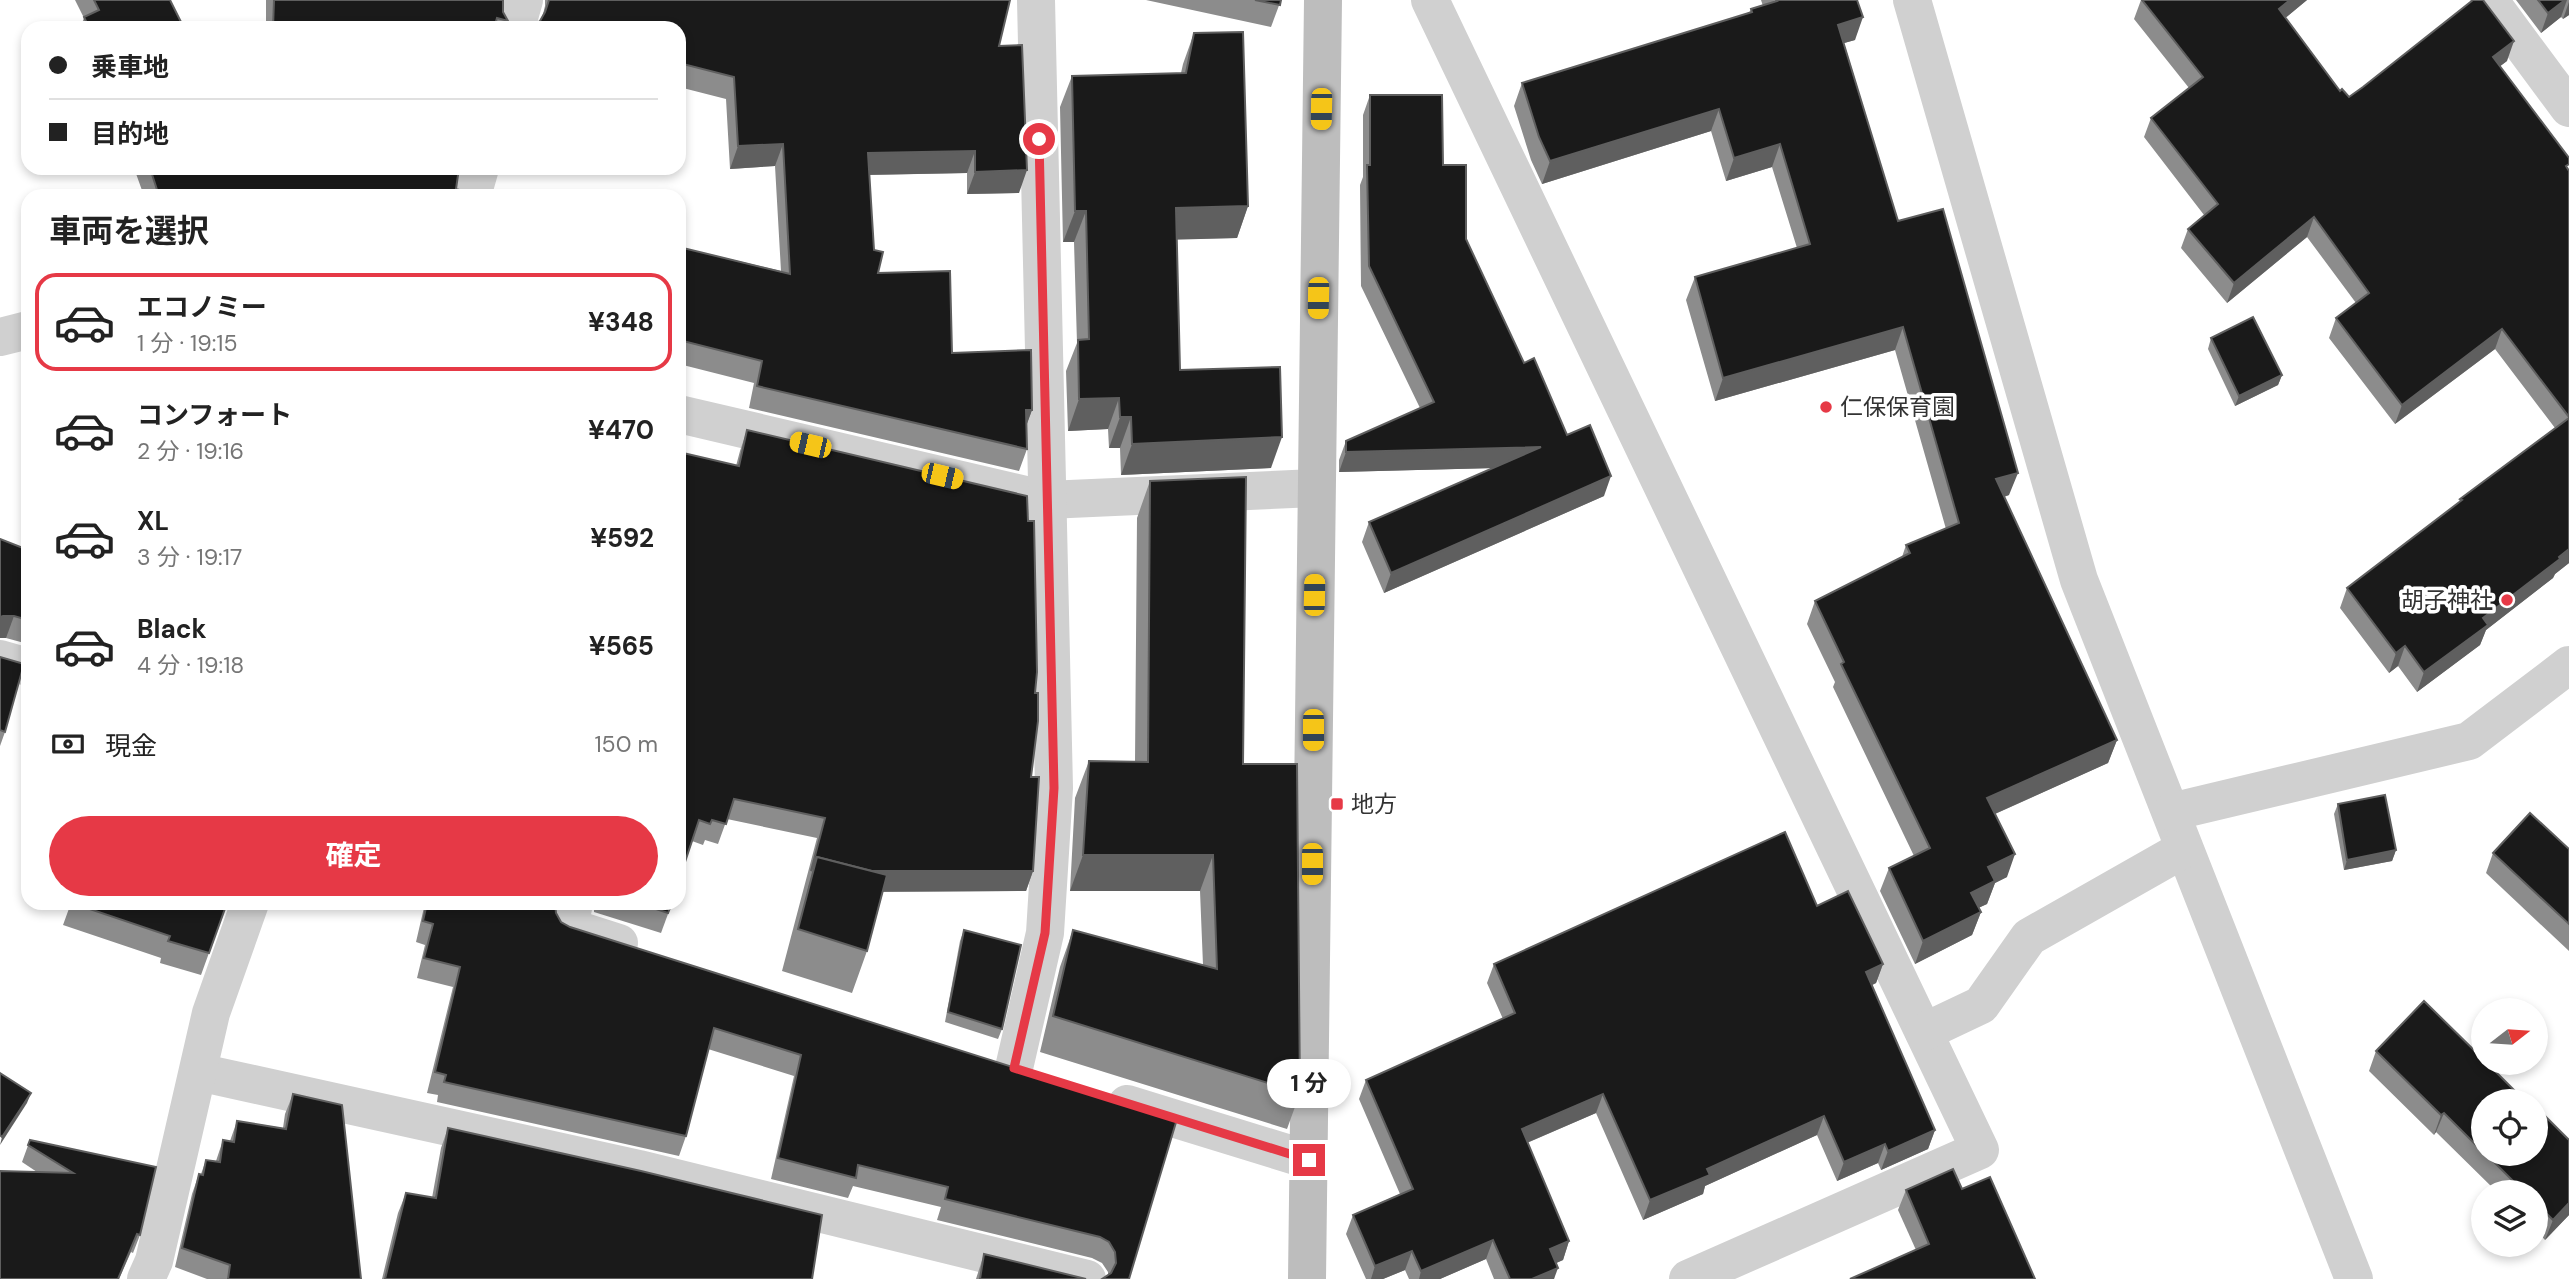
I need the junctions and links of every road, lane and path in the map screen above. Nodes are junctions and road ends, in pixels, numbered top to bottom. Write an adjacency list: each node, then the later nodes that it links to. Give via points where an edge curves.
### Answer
1 (524, 0): 7 (street)
2 (1035, 0): 13 (street)
3 (1323, 0): 12 (street)
4 (1430, 0): 22 (street)
5 (1912, 0): 17 (street, via 2078,580)
6 (2489, 0): 8 (street)
7 (518, 21)
8 (2569, 108)
9 (21, 332): 10 (street)
10 (0, 337)
11 (686, 416): 13 (street)
12 (1315, 488): 13 (street); 28 (street)
13 (1047, 500): 24 (street, via 1054,802 1045,933)
14 (0, 659): 15 (street)
15 (21, 665)
16 (2569, 665): 17 (street, via 2469,741)
17 (2171, 812): 18 (street)
18 (2184, 849): 22 (street, via 2029,937 1981,1005); 33 (street)
19 (248, 910): 25 (street, via 211,1013)
20 (573, 910): 21 (street, via 569,927)
21 (648, 952)
22 (1924, 1032): 32 (street, via 1980,1150)
23 (975, 1056): 24 (street)
24 (1014, 1068): 26 (street)
25 (198, 1072): 29 (street); 30 (street, via 639,1169)
26 (1052, 1080)
27 (1091, 1092): 28 (street)
28 (1309, 1160): 31 (street)
29 (146, 1279)
30 (1087, 1279)
31 (1307, 1279)
32 (1688, 1279)
33 (2354, 1279)

